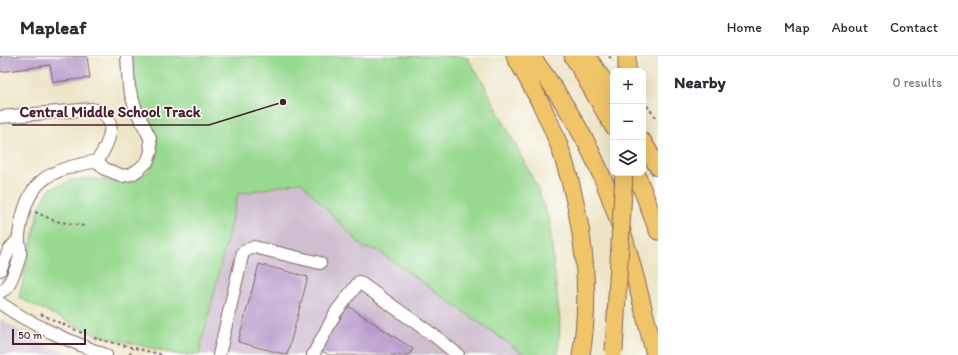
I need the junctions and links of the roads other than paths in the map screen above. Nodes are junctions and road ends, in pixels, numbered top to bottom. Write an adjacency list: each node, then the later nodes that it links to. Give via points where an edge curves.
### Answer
1 (127, 56): 13 (street, via 130,88 136,110 150,138 151,152 147,162 139,169 123,176 105,169)
2 (515, 56): 28 (highway, via 545,111 563,157 578,216 585,309)
3 (531, 56): 29 (highway, via 549,80 583,139 609,194)
4 (573, 56): 10 (highway)
5 (587, 56): 8 (highway)
6 (627, 56): 7 (highway)
7 (627, 68)
8 (610, 90)
9 (4, 117): 11 (street); 13 (street, via 92,109 101,111 111,129 106,148)
10 (610, 121)
11 (0, 127)
12 (646, 147): 14 (highway)
13 (97, 161): 18 (street, via 75,165 42,180 31,191 22,214)
14 (658, 167)
15 (624, 176): 23 (highway, bridge)
16 (637, 176): 17 (highway)
17 (658, 231)
18 (19, 238): 20 (street, via 9,250); 21 (street, via 21,253 7,288)
19 (320, 263): 25 (street, via 254,247 243,252)
20 (0, 270)
21 (0, 292)
22 (0, 303): 24 (street, via 15,314 67,341)
23 (613, 353)
24 (106, 355)
25 (219, 355)
26 (313, 355): 27 (street, via 336,312 359,282 436,336)
27 (458, 355)
28 (581, 355)
29 (655, 355)

